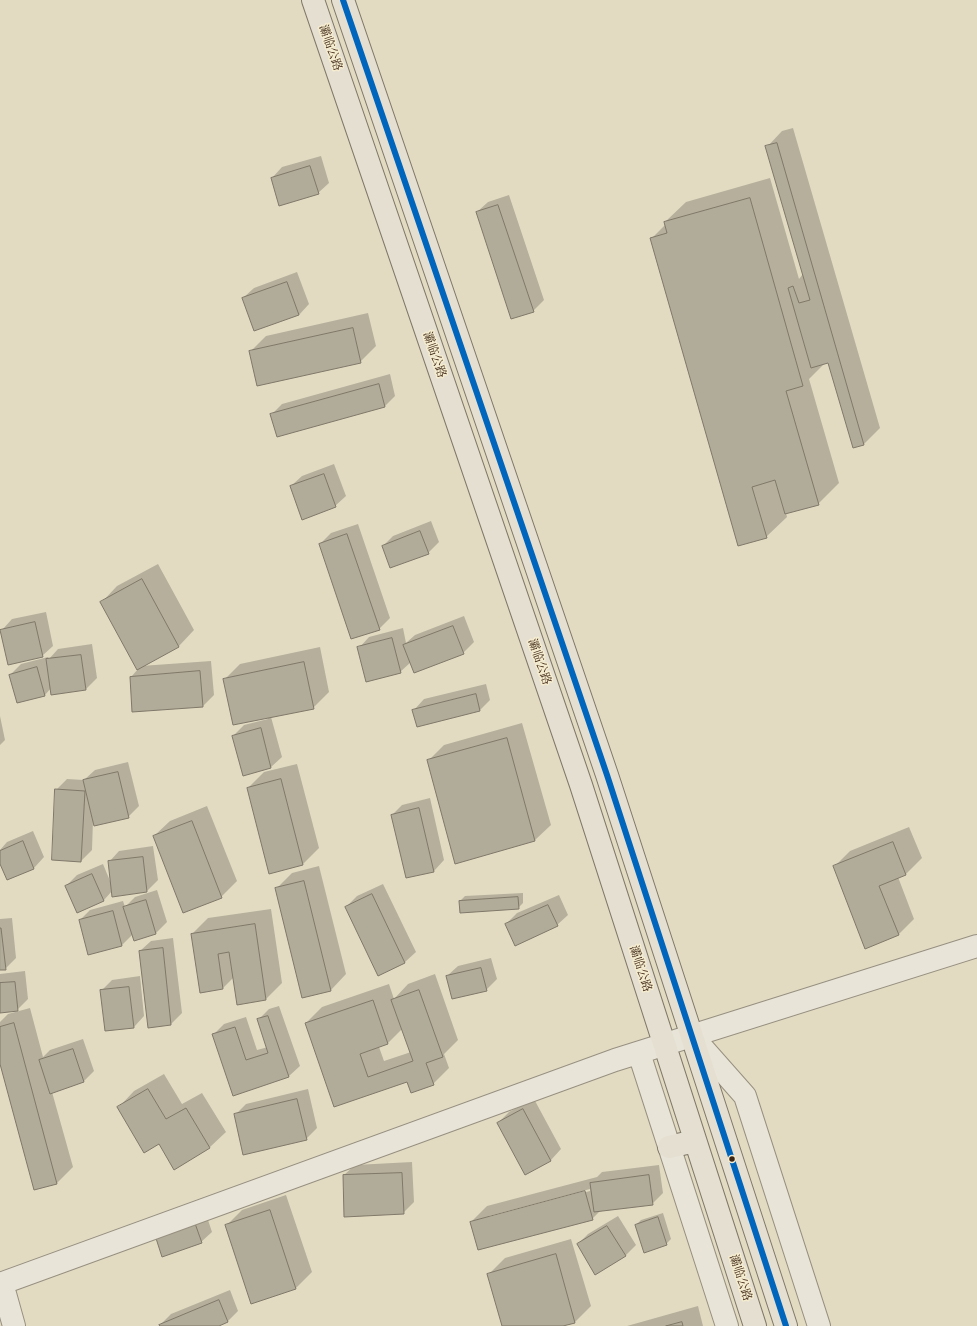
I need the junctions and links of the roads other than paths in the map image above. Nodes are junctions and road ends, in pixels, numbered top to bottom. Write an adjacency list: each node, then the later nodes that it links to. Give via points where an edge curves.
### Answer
1 (313, 0): 5 (main road, 灞临公路, via 581,785)
2 (343, 0): 4 (main road, via 607,775)
3 (977, 946): 4 (street)
4 (692, 1036): 5 (street); 13 (main road); 14 (street, via 745,1096)
5 (665, 1045): 6 (street); 7 (main road, 灞临公路)
6 (639, 1053): 8 (street); 9 (street)
7 (696, 1141): 8 (main road); 12 (main road, 灞临公路)
8 (669, 1147): 11 (street)
9 (1, 1283): 10 (street)
10 (14, 1326)
11 (727, 1326)
12 (755, 1326)
13 (786, 1326)
14 (818, 1326)

